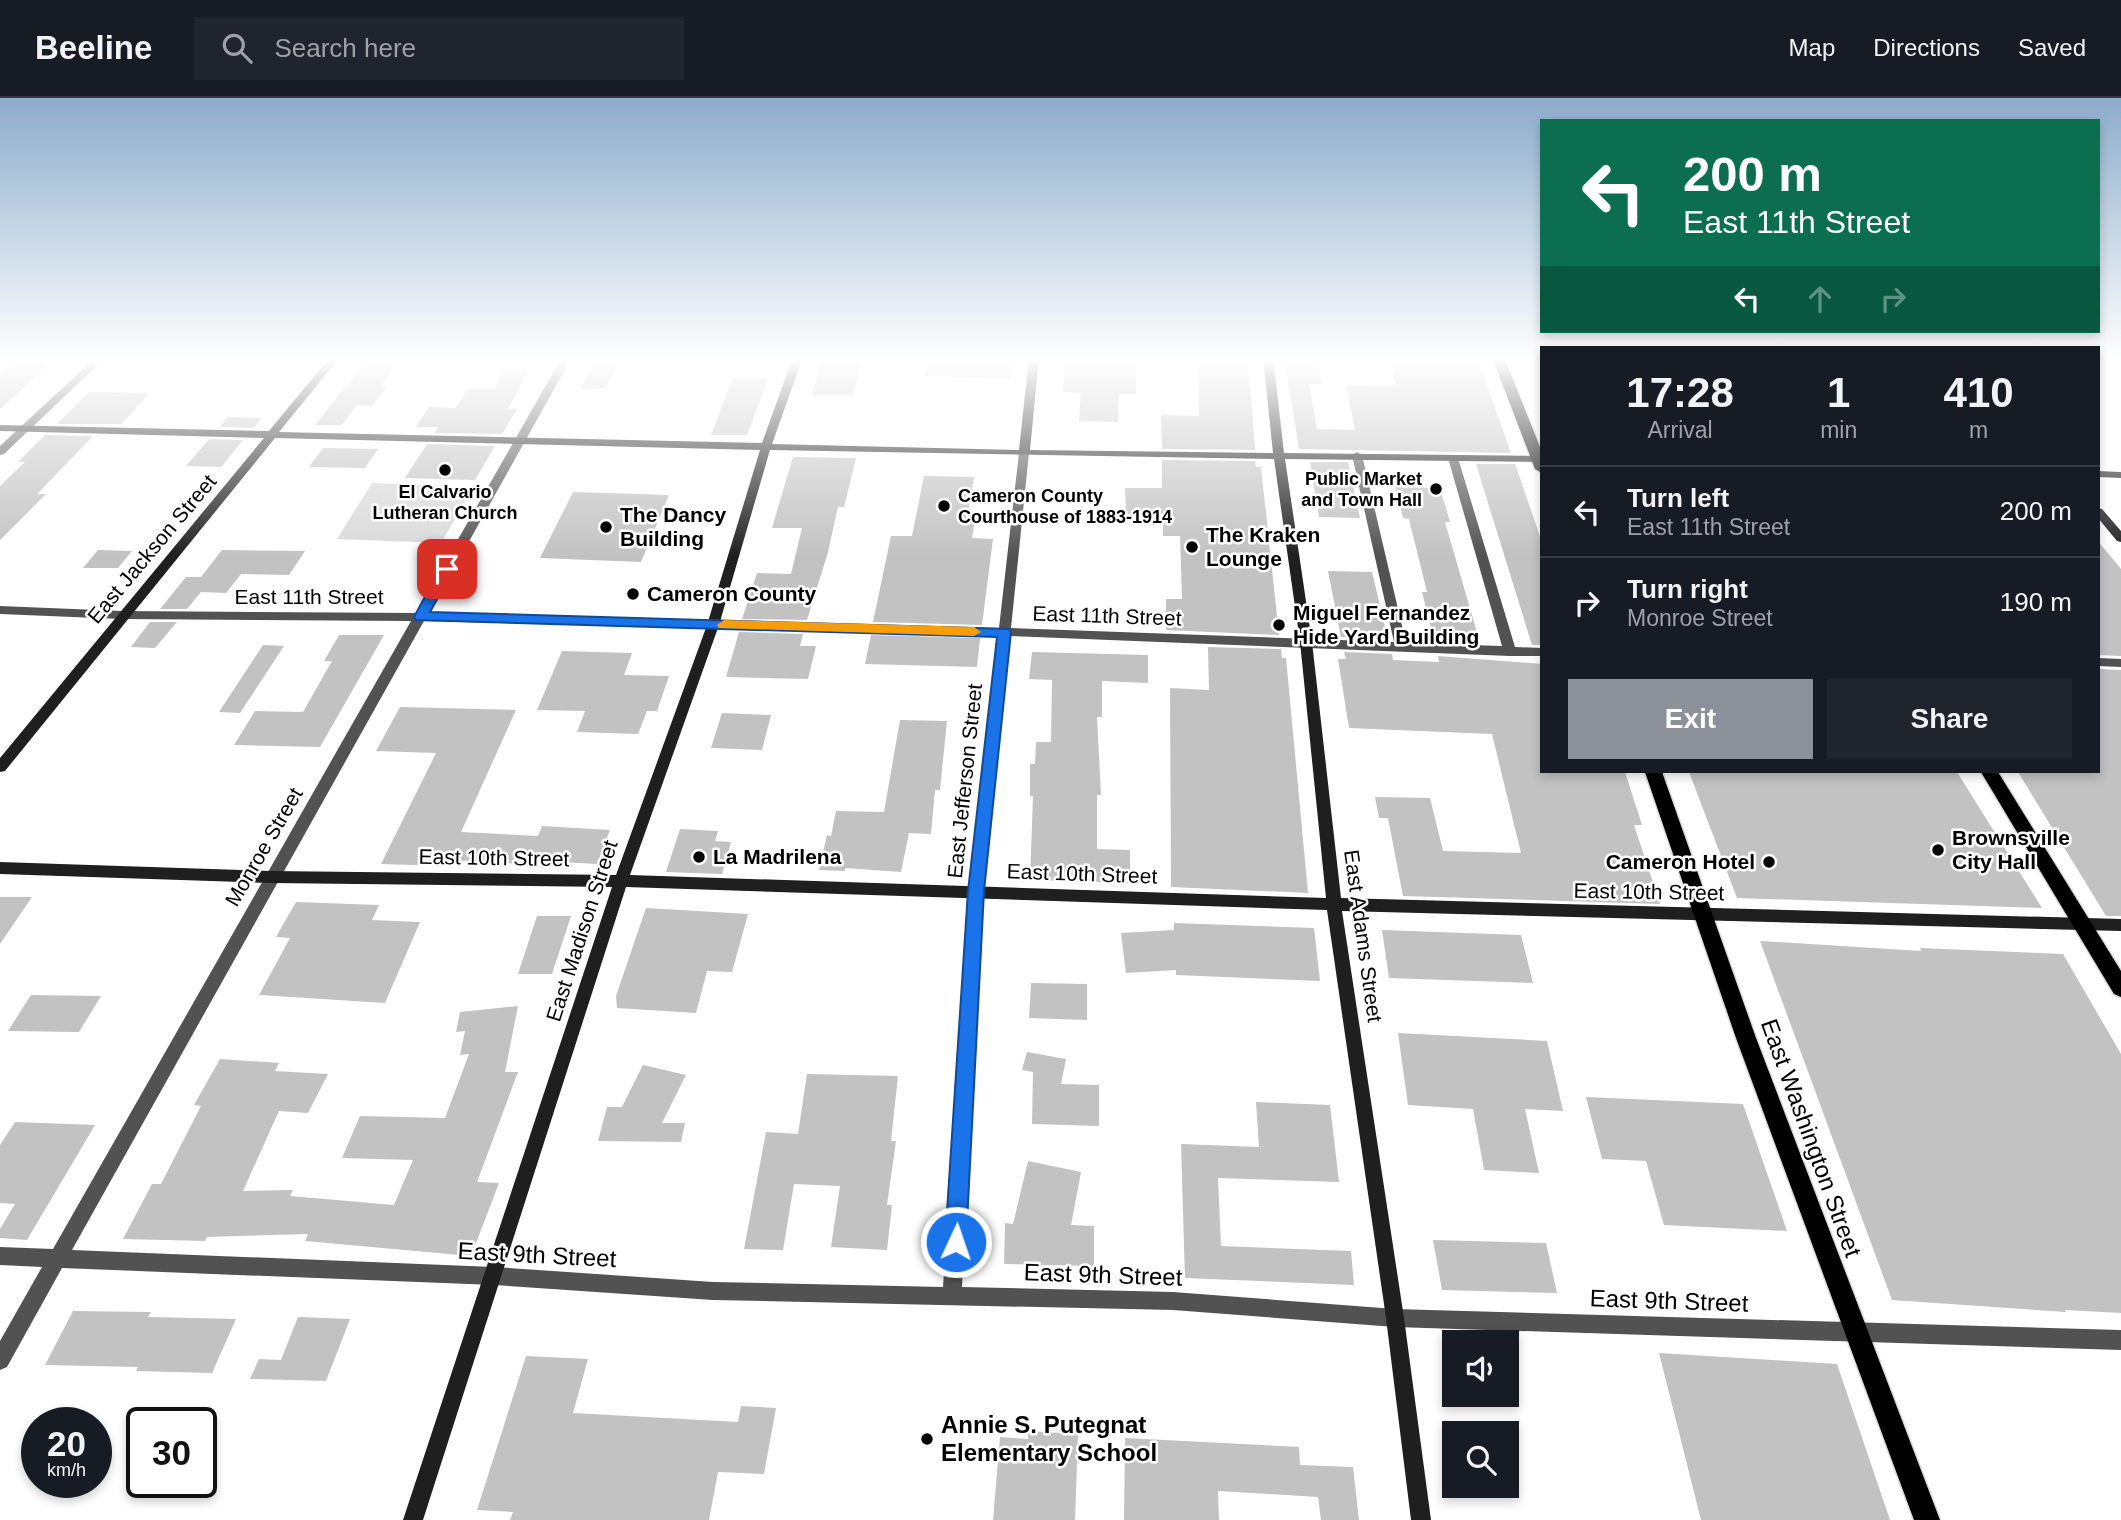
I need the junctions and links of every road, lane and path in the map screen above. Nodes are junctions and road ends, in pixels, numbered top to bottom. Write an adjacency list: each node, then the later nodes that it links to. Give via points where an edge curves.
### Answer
1 (29, 423): 9 (street)
2 (281, 423): 10 (main road, East Jackson Street)
3 (528, 423): 11 (street, Monroe Street)
4 (774, 423): 12 (main road, East Madison Street)
5 (1027, 423): 14 (main road, East Jefferson Street)
6 (1275, 423): 15 (main road, East Adams Street)
7 (1525, 423): 18 (main road)
8 (0, 428): 9 (main road)
9 (24, 428): 10 (main road); 13 (street)
10 (272, 435): 11 (main road); 25 (main road, East Jackson Street)
11 (517, 441): 12 (main road); 26 (street, Monroe Street)
12 (766, 446): 14 (main road); 27 (main road, East Madison Street)
13 (0, 452)
14 (1024, 453): 15 (main road); 28 (street, East Jefferson Street)
15 (1279, 455): 16 (main road); 29 (main road, East Adams Street)
16 (1357, 455): 17 (main road); 30 (street)
17 (1453, 458): 19 (main road); 31 (street)
18 (1540, 460)
19 (1540, 462)
20 (2100, 474): 21 (main road)
21 (2121, 475)
22 (2100, 513): 23 (main road)
23 (2121, 538)
24 (0, 610): 25 (street, East 11th Street)
25 (122, 615): 26 (street, East 11th Street); 35 (main road, East Jackson Street)
26 (421, 617): 27 (street, East 11th Street); 39 (street, Monroe Street)
27 (713, 625): 28 (street, East 11th Street); 40 (main road, East Madison Street)
28 (1004, 632): 29 (street, East 11th Street); 41 (street, East Jefferson Street)
29 (1306, 642): 30 (street, East 11th Street); 42 (main road, East Adams Street)
30 (1401, 647): 31 (street, East 11th Street)
31 (1510, 652): 32 (street, East 11th Street)
32 (1540, 652)
33 (2100, 662): 34 (street)
34 (2121, 663)
35 (0, 767)
36 (1653, 773): 43 (main road, East Washington Street)
37 (1990, 773): 44 (main road)
38 (0, 868): 39 (main road, East 10th Street)
39 (271, 877): 40 (main road, East 10th Street); 48 (street, Monroe Street)
40 (621, 881): 41 (main road, East 10th Street); 49 (main road, East Madison Street)
41 (976, 891): 42 (main road, East 10th Street); 50 (street, East Jefferson Street)
42 (1334, 905): 43 (main road, East 10th Street); 51 (main road, East Adams Street)
43 (1703, 914): 44 (main road, East 10th Street); 52 (main road, East Washington Street)
44 (2082, 923): 45 (main road, East 10th Street); 46 (main road)
45 (2121, 925)
46 (2121, 988)
47 (0, 1256): 48 (street, East 9th Street)
48 (57, 1258): 49 (street, East 9th Street); 54 (street, Monroe Street)
49 (495, 1276): 50 (street, East 9th Street, via 713,1291); 55 (main road, East Madison Street)
50 (952, 1296): 51 (street, East 9th Street, via 1173,1301)
51 (1395, 1318): 52 (street, East 9th Street); 56 (main road, East Adams Street)
52 (1854, 1331): 53 (street, East 9th Street); 57 (main road, East Washington Street)
53 (2121, 1340)
54 (0, 1360)
55 (413, 1520)
56 (1421, 1520)
57 (1927, 1520)

